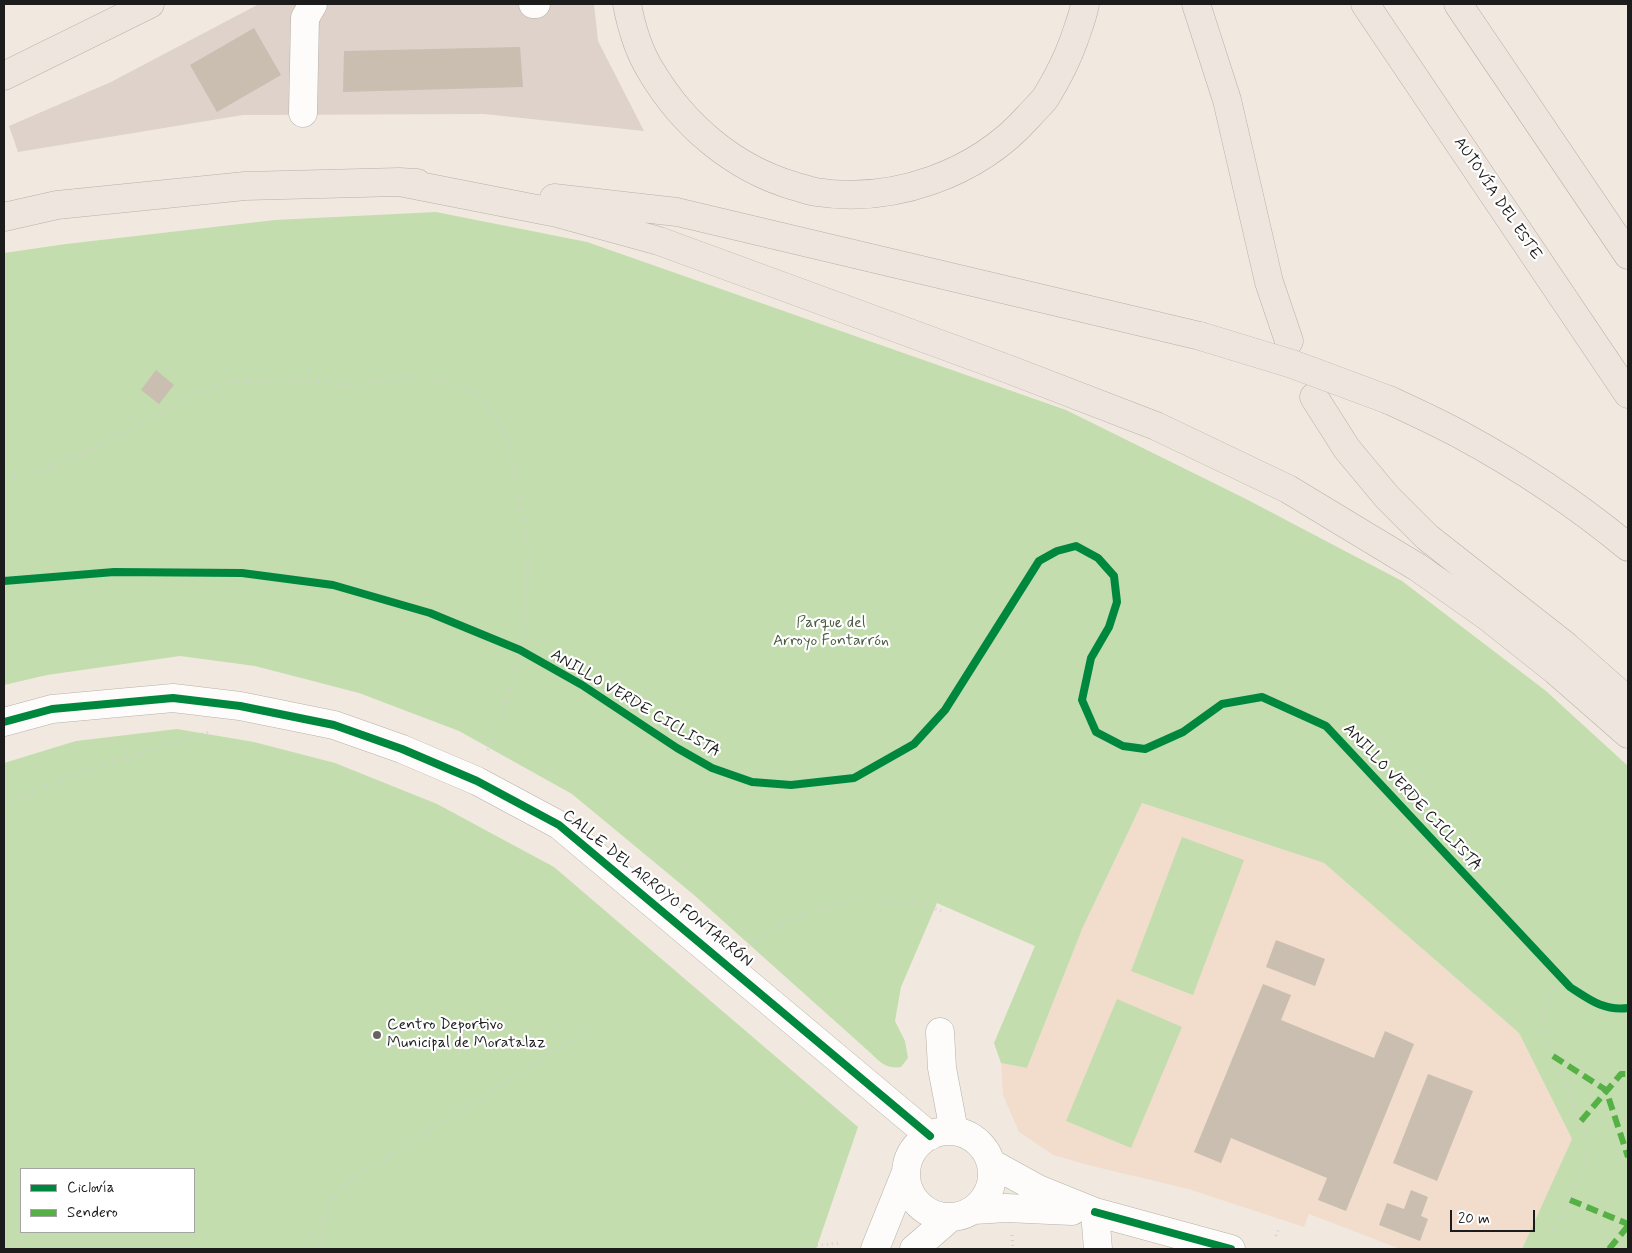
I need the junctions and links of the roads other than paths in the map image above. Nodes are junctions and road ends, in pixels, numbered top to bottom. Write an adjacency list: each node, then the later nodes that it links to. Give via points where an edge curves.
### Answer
1 (150, 4): 8 (highway)
2 (313, 4): 9 (street, via 305,18)
3 (627, 4): 4 (highway, via 631,25 650,70 678,110 706,138 741,163 775,180 816,192 858,194 902,189 947,175 982,156 1016,130 1045,98 1068,57)
4 (1085, 4)
5 (1196, 4): 13 (highway, via 1227,100 1267,273)
6 (1365, 4): 14 (highway, AUTOVÍA DEL ESTE)
7 (1458, 4): 12 (highway)
8 (4, 76)
9 (303, 113)
10 (399, 182): 11 (highway, via 245,186 57,205); 16 (highway, bridge, via 677,212 1200,336 1292,364 1389,400 1460,435 1530,475 1593,518); 19 (highway, via 557,213 659,242 1008,368 1156,426 1288,489 1417,567 1488,617)
11 (4, 218)
12 (1628, 255)
13 (1289, 342)
14 (1628, 394)
15 (1314, 397): 17 (highway, via 1347,449 1386,498 1427,537 1566,646)
16 (1628, 547)
17 (1628, 701)
18 (4, 722): 21 (street, CALLE DEL ARROYO FONTARRÓN, via 52,709 173,698 240,706 334,725 477,781 559,825)
19 (1628, 734)
20 (940, 1032): 21 (street)
21 (942, 1133): 22 (street, via 964,1133 977,1142); 23 (street, via 921,1142 913,1150)
22 (991, 1163): 24 (street, via 1038,1189); 25 (street, via 992,1177 983,1202)
23 (906, 1172): 25 (street, via 913,1198 925,1210 939,1216); 26 (street)
24 (1095, 1212): 25 (street, via 1006,1208); 28 (street); 29 (street)
25 (962, 1214): 27 (street)
26 (875, 1249)
27 (914, 1249)
28 (1098, 1249)
29 (1231, 1249)

